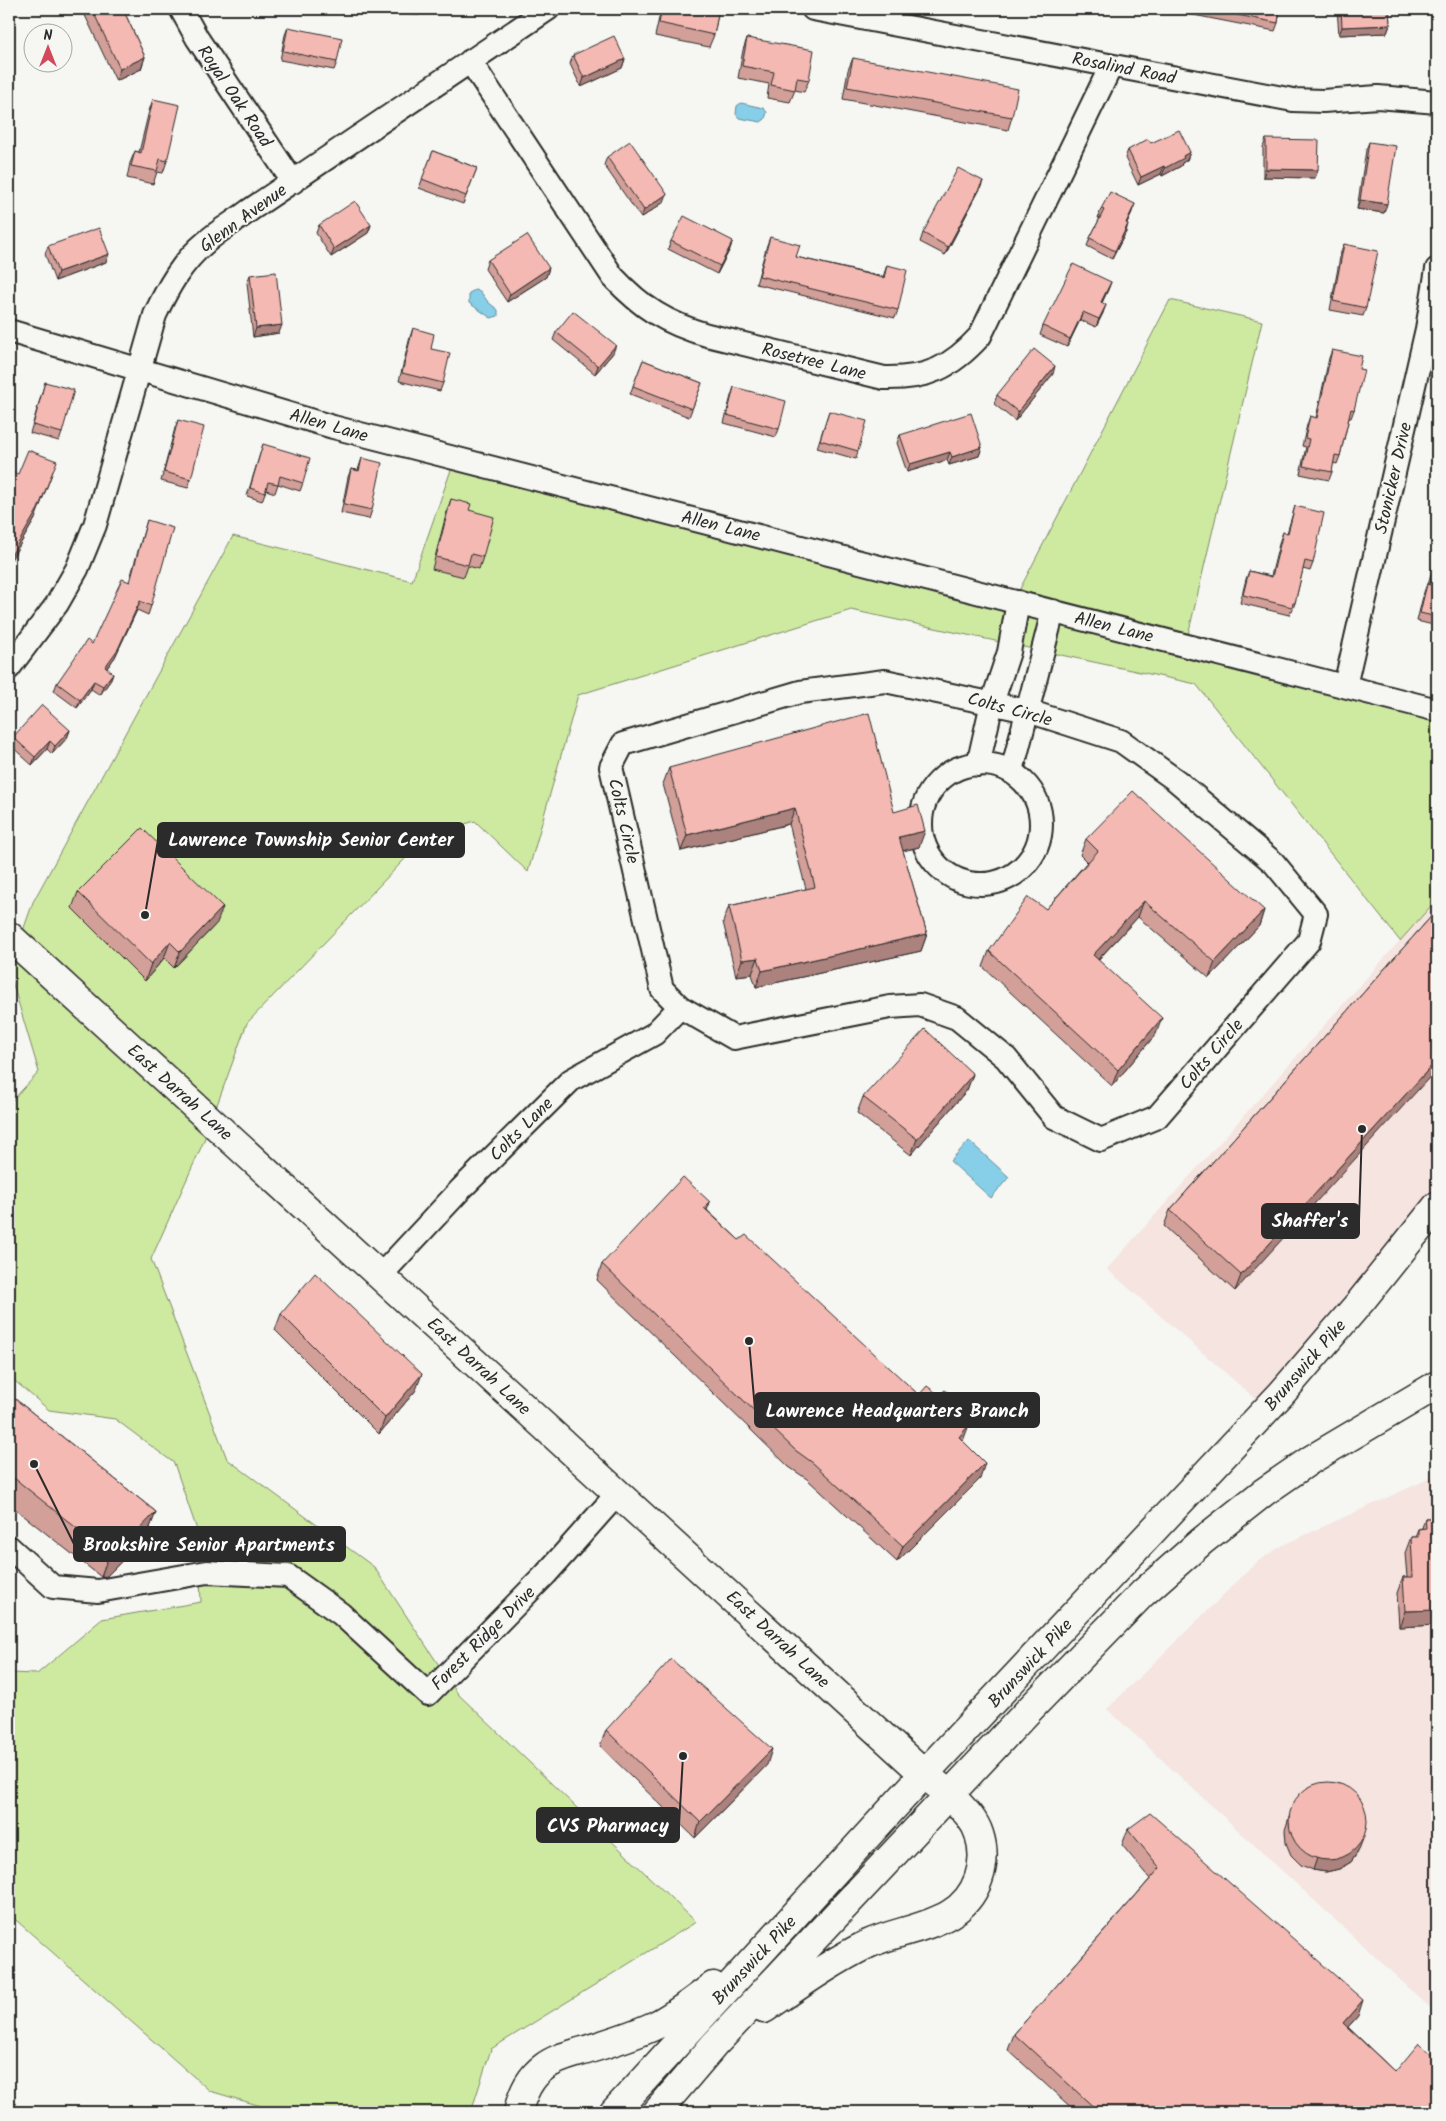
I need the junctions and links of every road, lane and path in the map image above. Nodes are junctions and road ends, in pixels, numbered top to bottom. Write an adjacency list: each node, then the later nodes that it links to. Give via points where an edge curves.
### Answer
1 (181, 9): 7 (street, Royal Oak Road)
2 (812, 9): 5 (street, Rosalind Road)
3 (540, 11): 4 (street, Glenn Avenue)
4 (470, 61): 5 (street, Rosetree Lane, via 613,277 632,298 681,327 884,378 928,374 964,353 980,336); 7 (street, Glenn Avenue)
5 (1111, 66): 6 (street, Rosalind Road, via 1294,100 1378,96)
6 (1437, 102)
7 (292, 182): 10 (street, Glenn Avenue, via 206,242 185,263 155,315)
8 (1437, 269): 14 (street, Stonicker Drive, via 1427,329)
9 (9, 331): 10 (street, Allen Lane)
10 (140, 370): 11 (street, Allen Lane, via 333,427); 13 (street, Glenn Avenue, via 96,525 77,569 57,604)
11 (1018, 602): 12 (street, Allen Lane); 15 (street, via 1009,652)
12 (1053, 611): 14 (street, Allen Lane); 17 (street)
13 (9, 667)
14 (1345, 686): 16 (street, Allen Lane)
15 (992, 703): 17 (street, Colts Circle); 18 (street); 21 (street, Colts Circle, via 885,682 800,692 623,744 611,767 618,803 662,989)
16 (1437, 710)
17 (1028, 712): 19 (street); 21 (street, Colts Circle, via 1121,742 1177,781 1274,864 1316,914 1309,941 1157,1117 1101,1140 1054,1117 1006,1058 957,1018 920,1005 890,1007 734,1038)
18 (978, 764): 19 (street, via 998,766); 19 (street, via 955,770 939,781 928,796 921,815 922,834 928,852 940,868 956,879 974,884 995,883 1014,875 1029,861 1039,843 1042,823 1038,802 1028,785)
19 (1012, 772)
20 (9, 936): 23 (main road, East Darrah Lane)
21 (680, 1007): 23 (street, Colts Lane, via 654,1034 571,1080 461,1189)
22 (1437, 1206): 27 (main road, Brunswick Pike, via 1282,1393)
23 (381, 1275): 25 (main road, East Darrah Lane)
24 (1437, 1385): 28 (main road, Brunswick Pike, via 1312,1459 1202,1541 1136,1600)
25 (618, 1493): 26 (street, Forest Ridge Drive, via 546,1574 428,1694 341,1614 288,1576 207,1572 98,1591 52,1587); 27 (main road, East Darrah Lane)
26 (9, 1547)
27 (924, 1774): 28 (main road, East Darrah Lane); 29 (main road, Brunswick Pike)
28 (950, 1795): 30 (main road, Brunswick Pike); 30 (main road, East Darrah Lane, via 972,1820 983,1854 982,1871 964,1903 951,1914 891,1934 844,1956)
29 (782, 1930): 31 (main road, via 686,2007 656,2025 560,2058 544,2067 530,2080); 32 (main road, Brunswick Pike)
30 (714, 2045): 33 (main road, Brunswick Pike)
31 (518, 2112)
32 (614, 2112)
33 (657, 2112)

